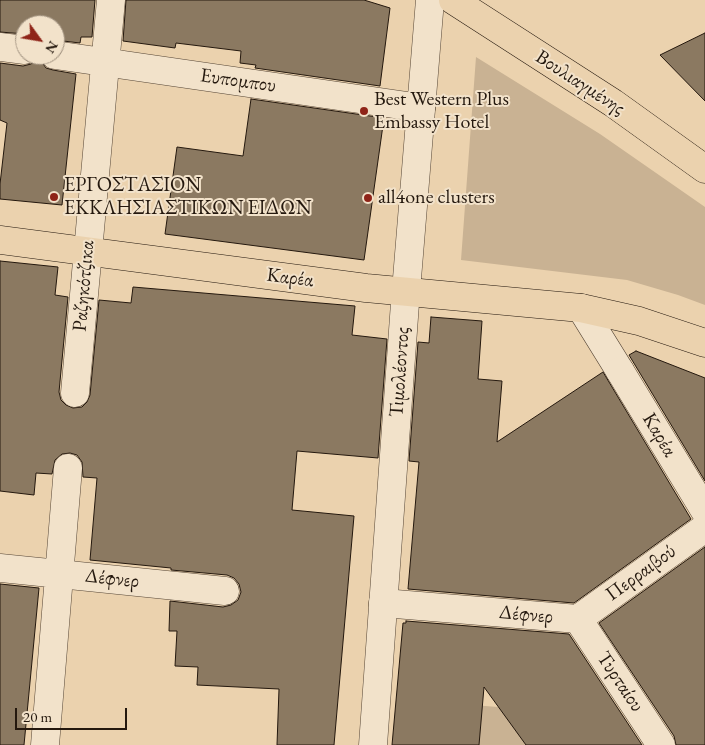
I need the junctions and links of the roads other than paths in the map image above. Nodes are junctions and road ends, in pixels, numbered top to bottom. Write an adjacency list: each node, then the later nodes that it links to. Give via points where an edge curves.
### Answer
1 (111, 0): 7 (street, Ραζηκότζικα)
2 (430, 0): 8 (street, Τιμολέοντος)
3 (453, 0): 9 (main road, Βουλιαγμένης, via 613,103)
4 (0, 47): 5 (street)
5 (15, 49)
6 (65, 56): 7 (street, Ευπομπου)
7 (104, 62): 8 (street, Ευπομπου); 11 (street, Ραζηκότζικα)
8 (422, 108): 12 (street, Τιμολέοντος)
9 (705, 169)
10 (0, 240): 11 (main road, Καρέα)
11 (88, 252): 12 (main road, Καρέα, via 366,288); 15 (street, Ραζηκότζικα)
12 (407, 290): 13 (main road, Καρέα); 22 (street, Τιμολέοντος)
13 (581, 308): 14 (main road, Καρέα, via 639,321); 17 (street, Καρέα)
14 (705, 343)
15 (75, 393)
16 (68, 468): 20 (street)
17 (705, 511)
18 (705, 528): 23 (street, Περραιβού)
19 (0, 568): 20 (street, Δέφνερ)
20 (60, 574): 21 (street, Δέφνερ); 24 (street)
21 (225, 591)
22 (384, 603): 23 (street, Δέφνερ); 25 (street, Τιμολέοντος)
23 (578, 619): 26 (street, Τυρταίου)
24 (45, 745)
25 (373, 745)
26 (661, 745)

